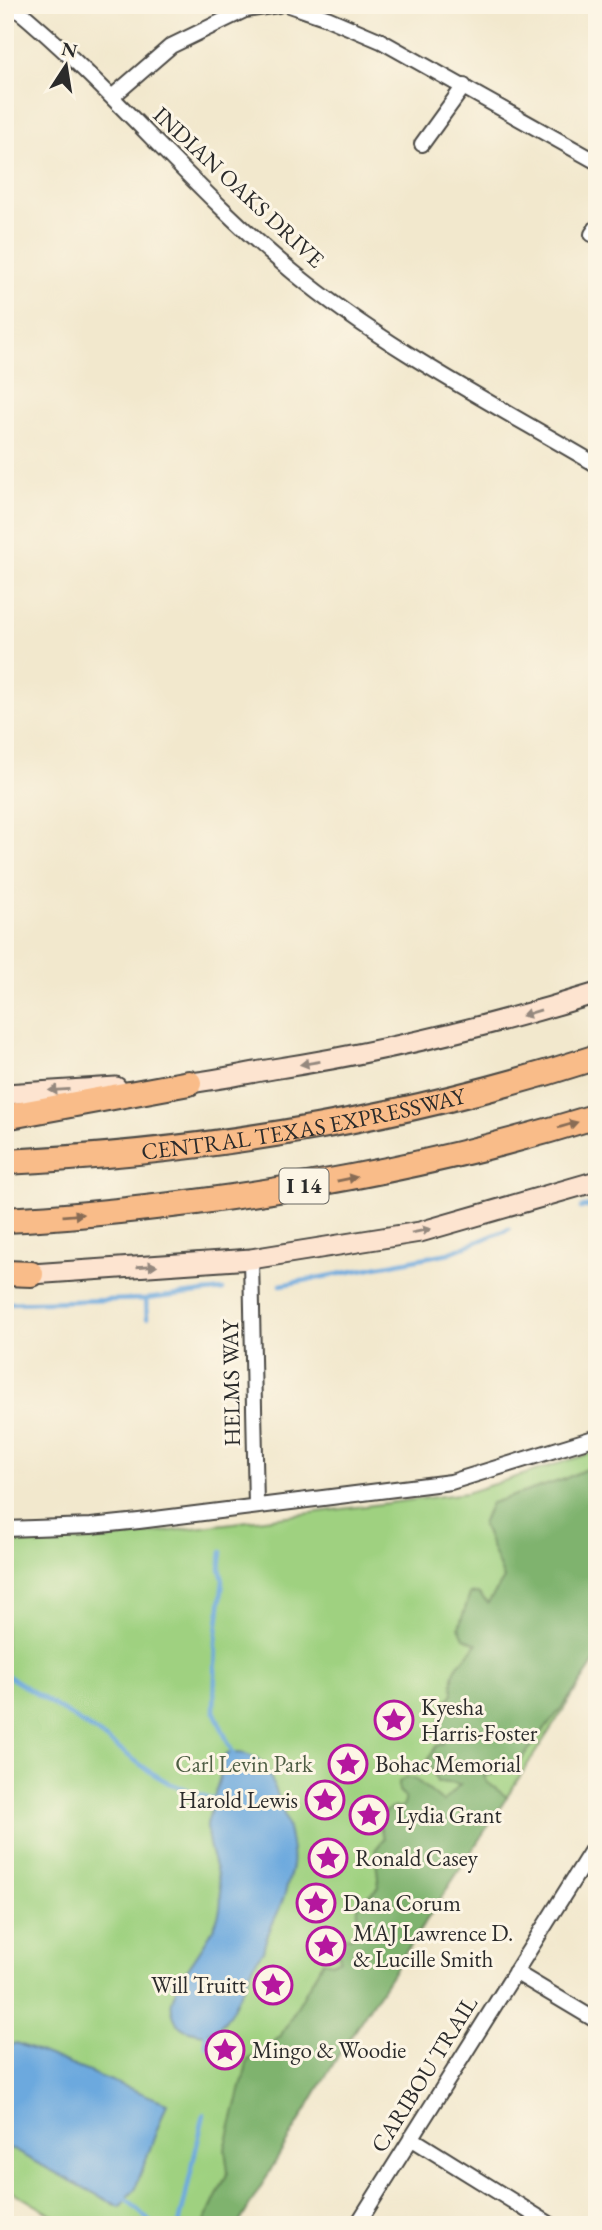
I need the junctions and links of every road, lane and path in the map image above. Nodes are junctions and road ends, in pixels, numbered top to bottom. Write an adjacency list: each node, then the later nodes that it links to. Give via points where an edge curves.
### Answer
1 (12, 5): 5 (street, INDIAN OAKS DRIVE)
2 (278, 5): 5 (street, via 245,10 171,46)
3 (289, 5): 4 (street, via 382,41)
4 (464, 86): 6 (street); 7 (street)
5 (112, 97): 8 (street, INDIAN OAKS DRIVE, via 293,273 386,340)
6 (422, 144)
7 (597, 162)
8 (597, 465)
9 (597, 993): 11 (main road, one-way to 11, via 423,1041)
10 (597, 1057): 14 (highway, CENTRAL TEXAS EXPRESSWAY, via 404,1111 298,1131 145,1152)
11 (189, 1083): 12 (highway, one-way to 12)
12 (6, 1099)
13 (597, 1116): 16 (highway, I 14, one-way to 13, via 122,1212 330,1182 519,1139)
14 (5, 1162)
15 (597, 1181): 17 (main road, one-way to 15, via 420,1232)
16 (5, 1220)
17 (251, 1259): 19 (main road, one-way to 17); 21 (street, HELMS WAY)
18 (5, 1274): 19 (highway)
19 (31, 1274)
20 (597, 1437): 21 (street, via 451,1482)
21 (256, 1506): 22 (street, via 92,1526)
22 (5, 1529)
23 (597, 1842): 24 (street, CARIBOU TRAIL)
24 (515, 1972): 25 (street); 26 (street, CARIBOU TRAIL)
25 (597, 2021)
26 (411, 2138): 27 (street, CARIBOU TRAIL); 28 (street)
27 (357, 2225)
28 (551, 2225)

